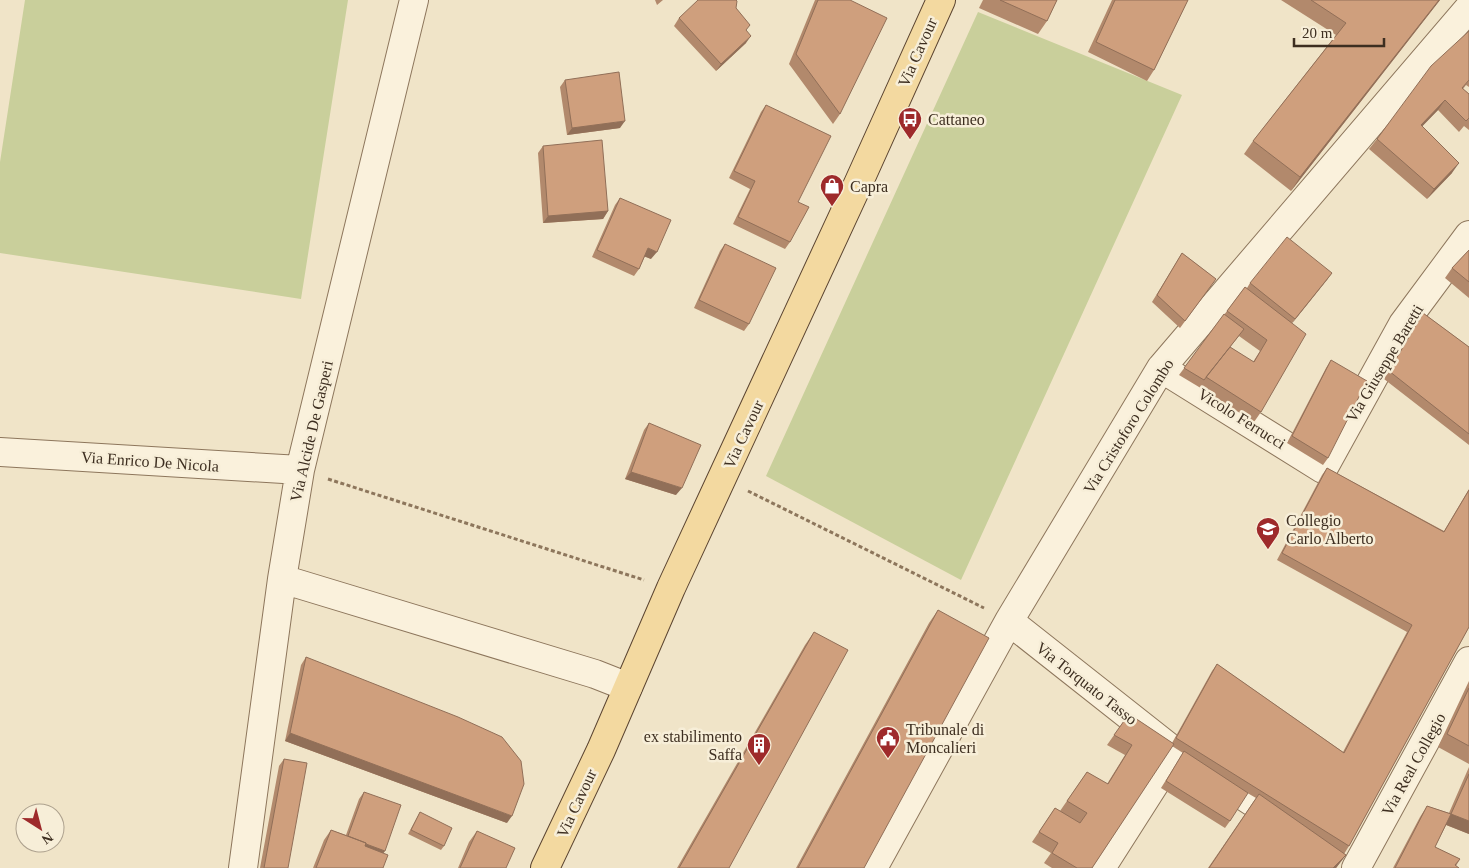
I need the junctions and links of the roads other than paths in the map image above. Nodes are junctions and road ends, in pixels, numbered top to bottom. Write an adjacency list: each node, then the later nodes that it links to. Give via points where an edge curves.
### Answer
1 (414, 0): 8 (street, Via Alcide De Gasperi)
2 (940, 0): 12 (main road, Via Cavour)
3 (1469, 8): 5 (street, Via Cristoforo Colombo)
4 (1468, 239): 7 (street, Via Giuseppe Baretti, via 1403,324)
5 (1162, 368): 7 (street, Vicolo Ferrucci); 10 (street, Via Cristoforo Colombo)
6 (0, 452): 8 (street, Via Enrico De Nicola)
7 (1323, 469)
8 (300, 470): 9 (street, Via Alcide De Gasperi)
9 (282, 579): 12 (street, via 595,674); 16 (street, Via Alcide De Gasperi)
10 (1009, 621): 13 (street, Via Torquato Tasso); 18 (street, Via Cristoforo Colombo)
11 (1469, 661): 15 (street, Via Real Collegio)
12 (628, 687): 17 (main road, Via Cavour)
13 (1175, 752): 14 (street, Via Torquato Tasso); 19 (street)
14 (1302, 836)
15 (1347, 864)
16 (243, 868)
17 (545, 868)
18 (873, 868)
19 (1101, 868)

